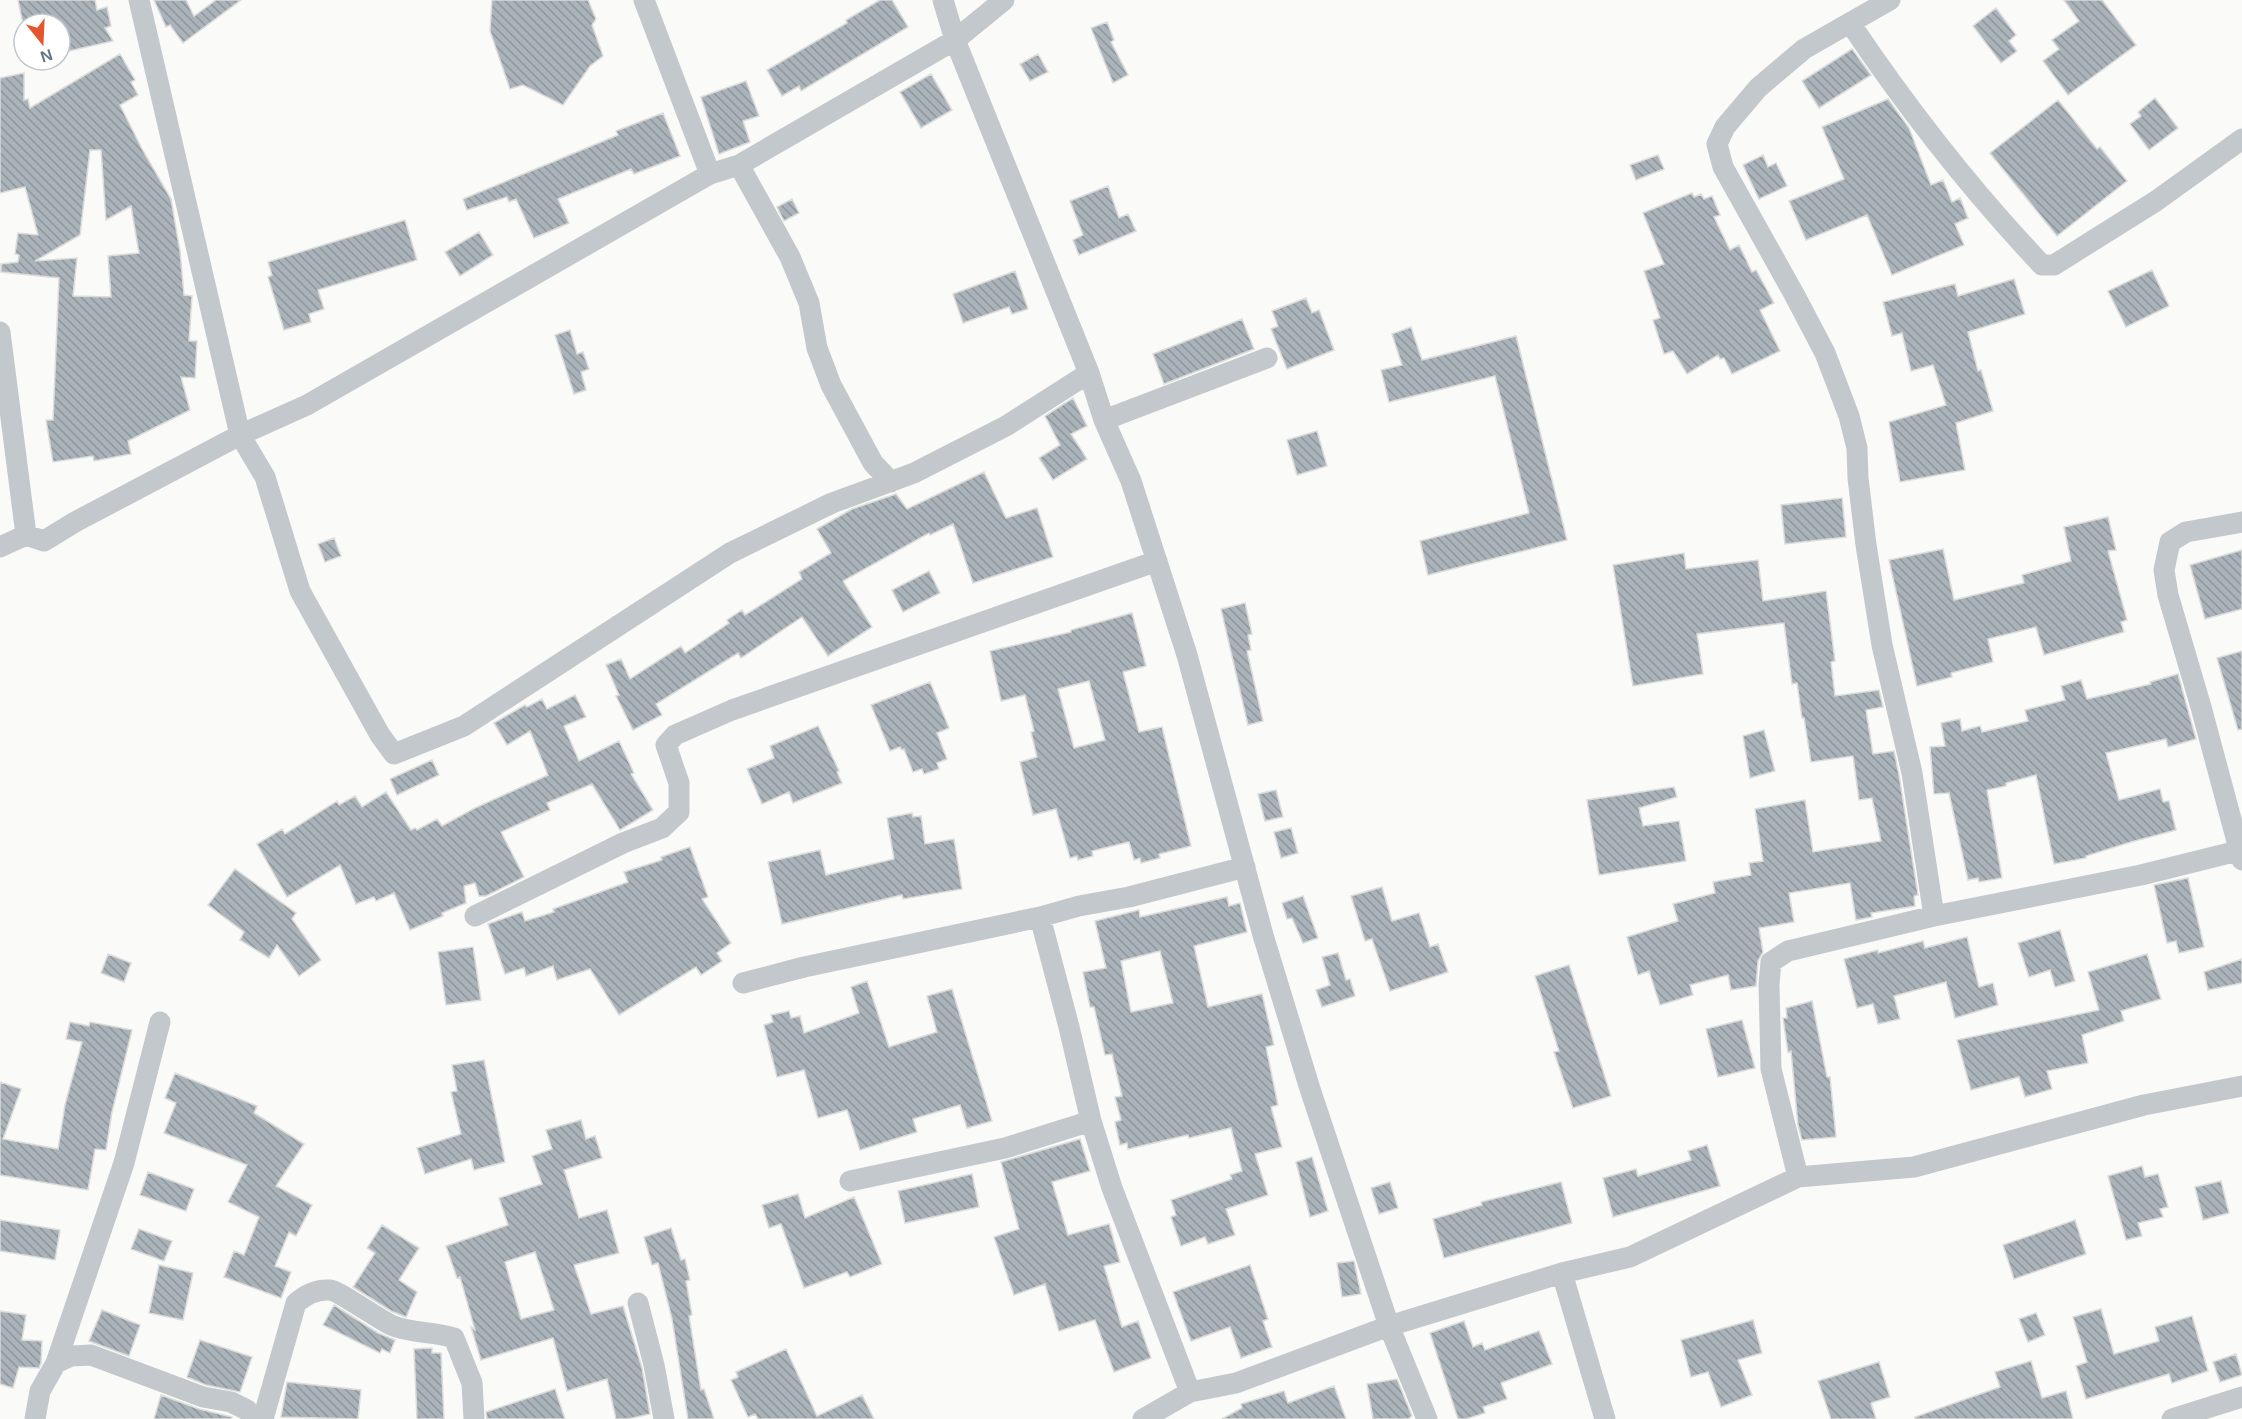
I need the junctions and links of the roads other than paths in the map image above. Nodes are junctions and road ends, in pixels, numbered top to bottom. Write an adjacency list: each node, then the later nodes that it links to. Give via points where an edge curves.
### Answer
1 (139, 0): 15 (street)
2 (644, 0): 10 (street)
3 (943, 0): 7 (street)
4 (1004, 0): 7 (street)
5 (1890, 0): 6 (street)
6 (1850, 23): 8 (street, via 1882,71 2042,265 2054,265 2156,201); 25 (street, via 1804,49 1758,88 1725,127 1717,144 1723,167 1825,352 1849,416 1857,448 1866,545 1882,645 1912,773)
7 (955, 40): 9 (street); 13 (street)
8 (2242, 139)
9 (739, 165): 10 (street); 16 (street, via 790,256 809,303 831,385 873,463)
10 (710, 174): 15 (street, via 376,368)
11 (0, 332): 18 (street)
12 (1267, 358): 14 (street)
13 (1089, 373): 14 (street); 16 (street, via 1005,426)
14 (1104, 420): 20 (street, via 1131,481)
15 (240, 435): 16 (street, via 265,477 300,591 394,754 464,726 730,553 832,503); 18 (street, via 44,541)
16 (891, 482)
17 (2242, 522): 21 (street, via 2186,532 2170,542 2164,570)
18 (26, 535): 19 (street)
19 (0, 547)
20 (1157, 561): 22 (street); 23 (street, via 800,685 675,735 666,745 679,783 679,812 662,828 623,843)
21 (2241, 854): 25 (street)
22 (1245, 867): 24 (street); 34 (street, via 1310,1089)
23 (475, 916)
24 (1040, 916): 26 (street); 29 (street)
25 (1934, 916): 30 (street, via 1788,951 1771,962 1771,1069)
26 (743, 983)
27 (160, 1022): 35 (street, via 124,1163)
28 (2242, 1086): 30 (street, via 2144,1106 1914,1167)
29 (1091, 1121): 31 (street, via 1005,1148); 36 (street, via 1112,1188)
30 (1798, 1178): 32 (street, via 1630,1257)
31 (850, 1181)
32 (1562, 1273): 34 (street); 46 (street)
33 (638, 1303): 43 (street)
34 (1389, 1326): 36 (street, via 1236,1383); 45 (street)
35 (56, 1362): 39 (street, via 40,1390); 40 (street, via 71,1356 92,1355 203,1397 231,1402 247,1410)
36 (1190, 1392): 44 (street)
37 (2242, 1397): 38 (street)
38 (2201, 1415): 47 (street)
39 (35, 1419)
40 (254, 1419)
41 (264, 1419): 42 (street, via 297,1303 306,1294 331,1290 392,1325 454,1338 472,1383)
42 (474, 1419)
43 (664, 1419)
44 (1143, 1419)
45 (1427, 1419)
46 (1605, 1419)
47 (2172, 1419)

